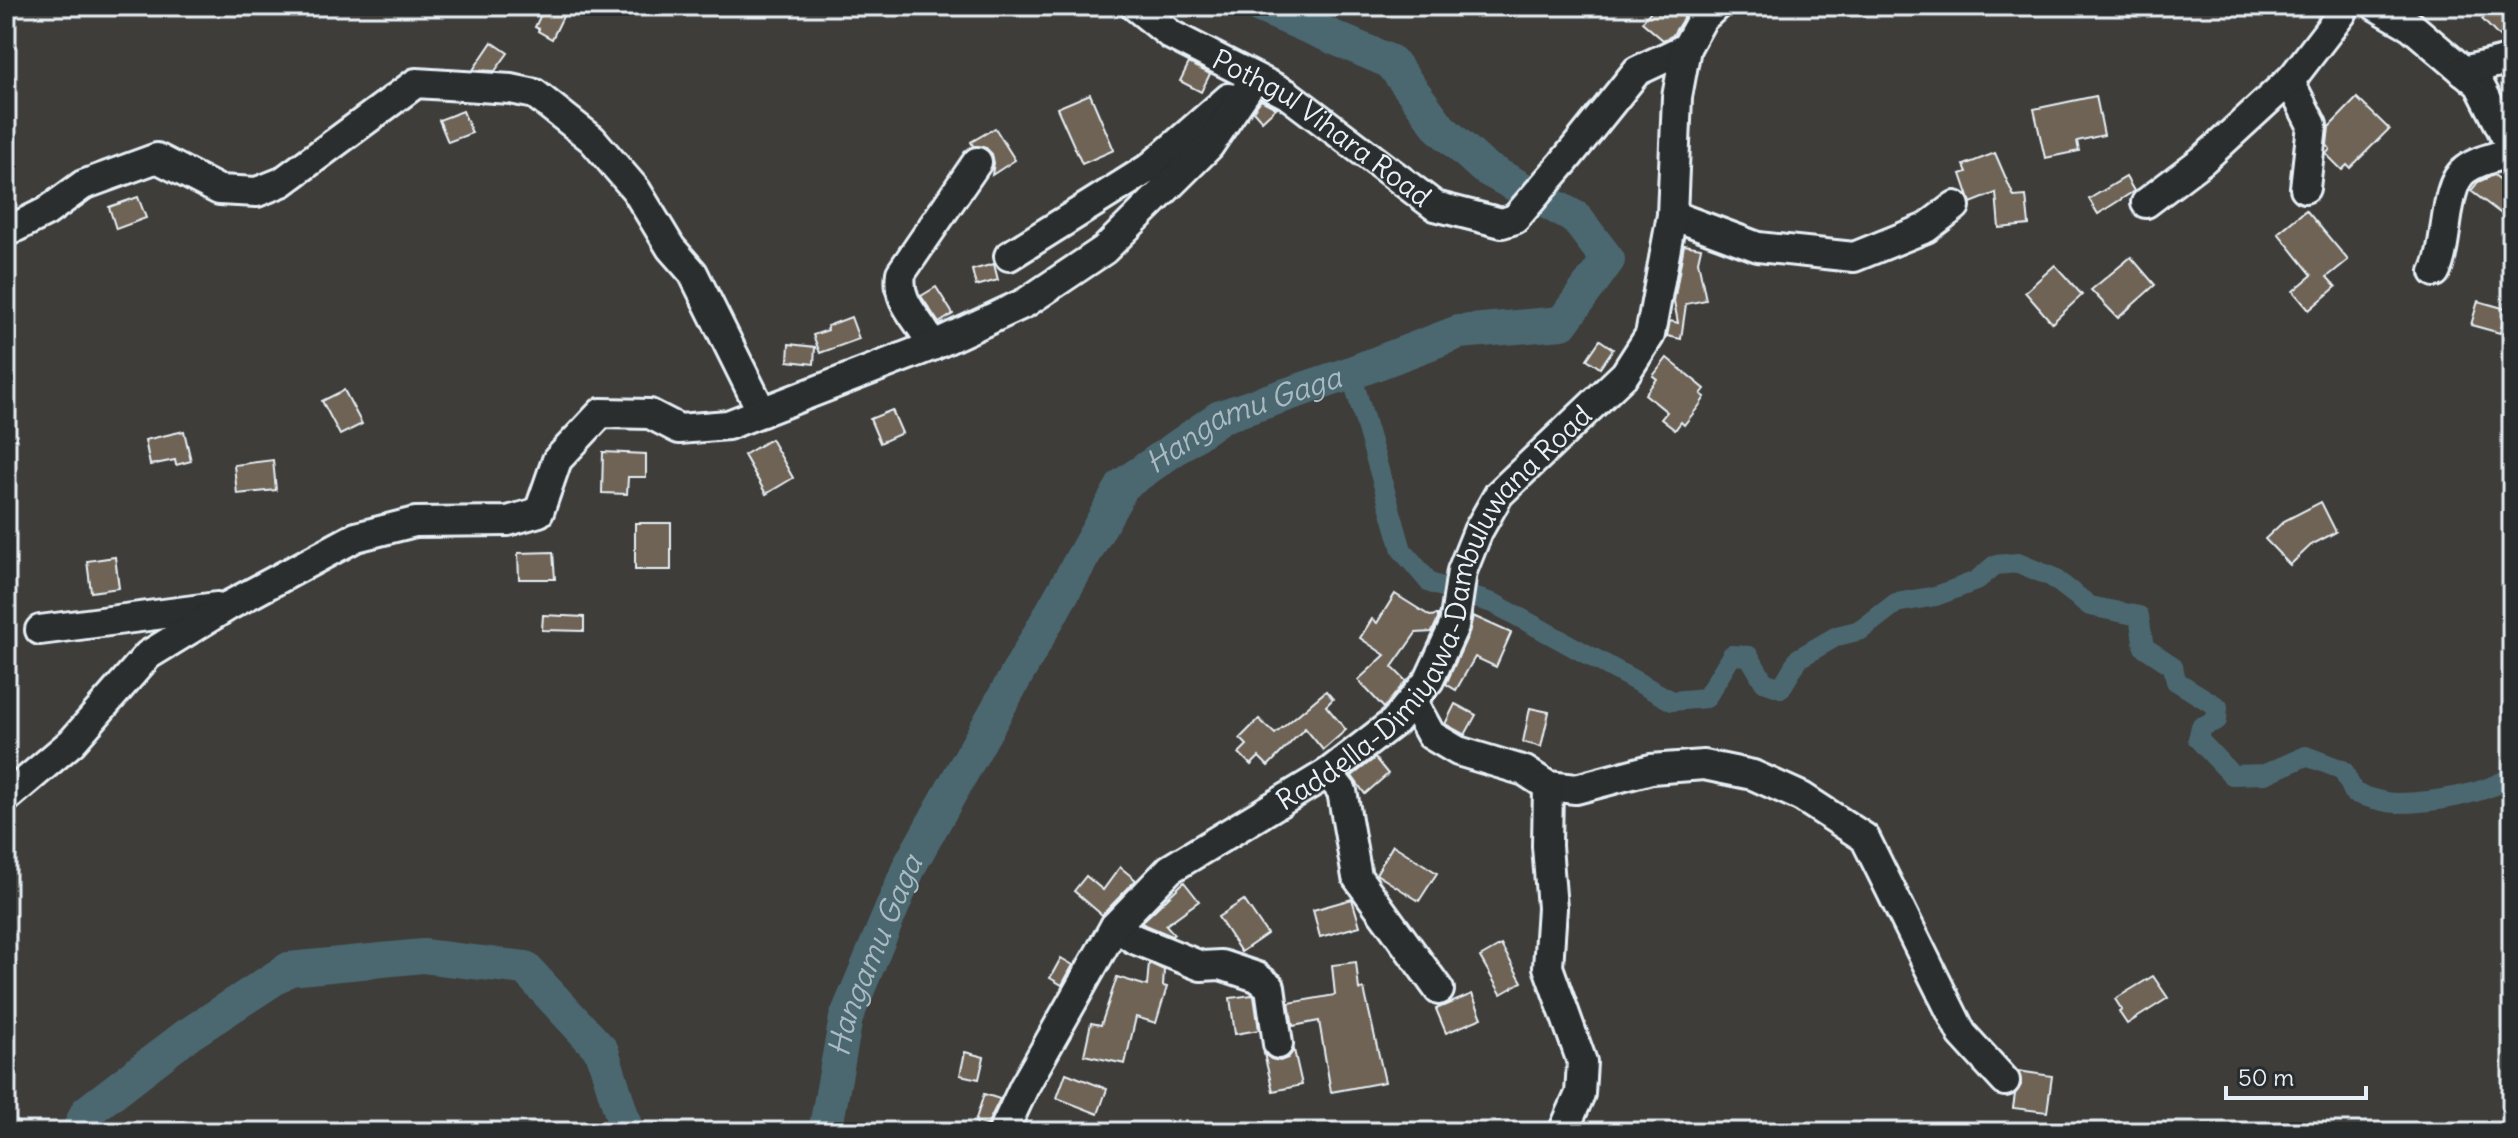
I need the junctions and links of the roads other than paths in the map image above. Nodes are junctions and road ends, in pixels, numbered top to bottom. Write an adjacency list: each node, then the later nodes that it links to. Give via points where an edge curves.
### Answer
1 (1135, 6): 9 (street, Pothgul Vihara Road, via 1171,35)
2 (1716, 6): 5 (street, Raddella-Dimiyawa-Dambuluwana Road)
3 (2342, 6): 8 (street)
4 (2376, 6): 7 (street, via 2411,26)
5 (1686, 48): 9 (street, Pothgul Vihara Road, via 1637,71 1515,219 1502,223 1435,206 1287,94); 15 (street, Raddella-Dimiyawa-Dambuluwana Road, via 1677,97)
6 (2512, 59): 7 (street)
7 (2463, 71): 10 (street, via 2479,84)
8 (2293, 77): 12 (street, via 2292,86 2312,125); 13 (street, via 2204,159)
9 (1255, 78): 17 (street, via 1149,168); 19 (street, via 1209,146 1104,250 1025,303)
10 (2512, 150): 18 (street, via 2461,172)
11 (977, 162): 19 (street, via 901,273 899,287 906,306)
12 (2305, 188)
13 (2146, 203)
14 (1955, 206): 15 (street, via 1926,228 1854,257 1758,247)
15 (1672, 215): 23 (street, Raddella-Dimiyawa-Dambuluwana Road, via 1650,335 1625,374 1499,494 1462,571 1454,626 1429,680)
16 (6, 232): 20 (street, via 83,185 157,158 219,190 257,192 282,182 416,83 535,94 592,139 636,190 693,273)
17 (1009, 256)
18 (2435, 272)
19 (932, 346): 20 (street)
20 (762, 412): 21 (street, via 728,425 679,429 650,414 601,413 557,460 539,512 508,521 415,522 356,537)
21 (228, 606): 22 (street); 26 (street, via 148,655 72,742)
22 (40, 630)
23 (1412, 701): 24 (street, Raddella-Dimiyawa-Dambuluwana Road, via 1394,722); 25 (street, via 1431,735 1458,751 1525,771)
24 (1328, 773): 27 (street, Raddella-Dimiyawa-Dambuluwana Road, via 1170,869); 28 (street, via 1342,791 1357,877)
25 (1548, 786): 30 (street, via 1576,789 1651,769 1704,765 1753,775 1802,797 1865,838 1962,1034); 32 (street, via 1548,967 1582,1062 1580,1094)
26 (6, 798)
27 (1115, 926): 29 (street, via 1201,966 1221,965 1257,977 1270,987); 31 (street, Raddella-Dimiyawa-Dambuluwana Road)
28 (1439, 990)
29 (1278, 1044)
30 (2005, 1081)
31 (1003, 1132)
32 (1563, 1132)

